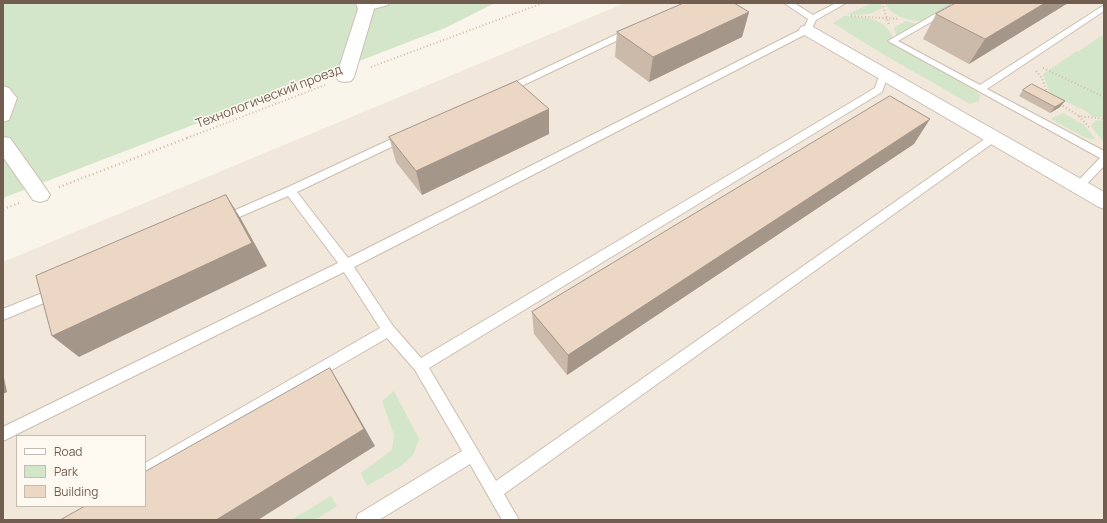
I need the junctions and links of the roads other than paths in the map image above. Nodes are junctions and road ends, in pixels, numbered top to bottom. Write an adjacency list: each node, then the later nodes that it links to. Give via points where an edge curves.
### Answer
1 (385, 3): 5 (lane)
2 (788, 3): 7 (lane)
3 (842, 3): 7 (lane)
4 (960, 3): 11 (lane, via 892,40)
5 (365, 6): 10 (street)
6 (1104, 7): 11 (lane)
7 (810, 24): 9 (street); 25 (lane)
8 (639, 26): 13 (lane)
9 (883, 75): 16 (street); 29 (lane, via 879,90)
10 (345, 77)
11 (980, 89): 18 (lane)
12 (3, 92): 14 (street, via 8,98)
13 (497, 94)
14 (3, 116)
15 (411, 134): 21 (lane)
16 (993, 138): 20 (street); 33 (lane)
17 (3, 143): 22 (street)
18 (1104, 156)
19 (1104, 160): 20 (lane)
20 (1078, 186): 23 (street)
21 (290, 191): 24 (lane); 25 (lane)
22 (40, 195)
23 (1104, 201)
24 (211, 225)
25 (346, 265): 28 (lane); 30 (lane)
26 (68, 288): 27 (lane)
27 (3, 315)
28 (388, 330): 29 (lane); 32 (lane)
29 (420, 366): 31 (lane)
30 (3, 434)
31 (472, 454): 33 (lane); 34 (lane)
32 (146, 470)
33 (495, 491): 35 (lane)
34 (364, 520)
35 (511, 520)

